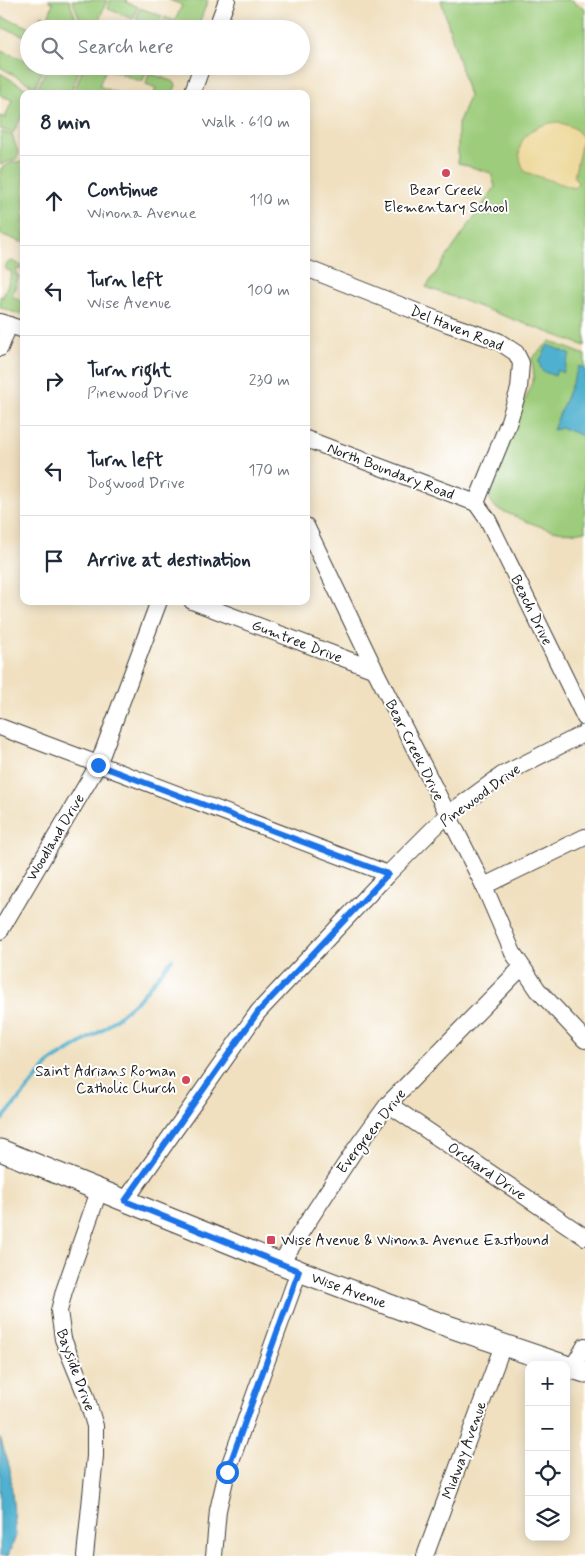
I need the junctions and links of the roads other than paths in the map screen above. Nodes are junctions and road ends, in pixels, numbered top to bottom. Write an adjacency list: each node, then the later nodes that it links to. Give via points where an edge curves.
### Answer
1 (227, 0): 2 (street)
2 (219, 20)
3 (199, 75): 4 (street)
4 (193, 90)
5 (310, 270): 9 (street, Del Haven Road, via 498,341 516,353 521,363 519,389)
6 (11, 326): 7 (street)
7 (0, 348)
8 (310, 440): 9 (street, North Boundary Road)
9 (476, 502): 14 (street, Beach Drive, via 488,520)
10 (310, 534): 13 (street, Bear Creek Drive)
11 (158, 605): 17 (street, Woodland Drive)
12 (203, 605): 13 (street, Gumtree Drive)
13 (374, 670): 18 (street, Bear Creek Drive)
14 (585, 718)
15 (0, 727): 17 (street)
16 (585, 733): 18 (street, Pinewood Drive, via 502,775)
17 (98, 765): 20 (street); 22 (street, Woodland Drive)
18 (447, 815): 20 (street, Pinewood Drive); 21 (street, Bear Creek Drive)
19 (585, 836): 21 (street)
20 (388, 874): 28 (street, Pinewood Drive, via 258,1012)
21 (484, 886): 23 (street, Bear Creek Drive)
22 (0, 931)
23 (521, 968): 24 (street, Bear Creek Drive); 25 (street, Evergreen Drive)
24 (585, 1040)
25 (388, 1104): 29 (street, Orchard Drive); 30 (street, Evergreen Drive, via 356,1148)
26 (0, 1150): 27 (main road, Wise Avenue)
27 (100, 1190): 28 (main road, Wise Avenue); 34 (street, Bayside Drive, via 59,1311 63,1339 95,1426)
28 (125, 1201): 30 (main road, Wise Avenue)
29 (585, 1236)
30 (290, 1267): 31 (main road, Wise Avenue); 35 (street, Evergreen Drive, via 227,1472 218,1510)
31 (503, 1344): 33 (main road, Wise Avenue); 36 (street, Midway Avenue)
32 (585, 1346): 33 (street)
33 (571, 1368)
34 (85, 1556)
35 (214, 1556)
36 (426, 1556)

